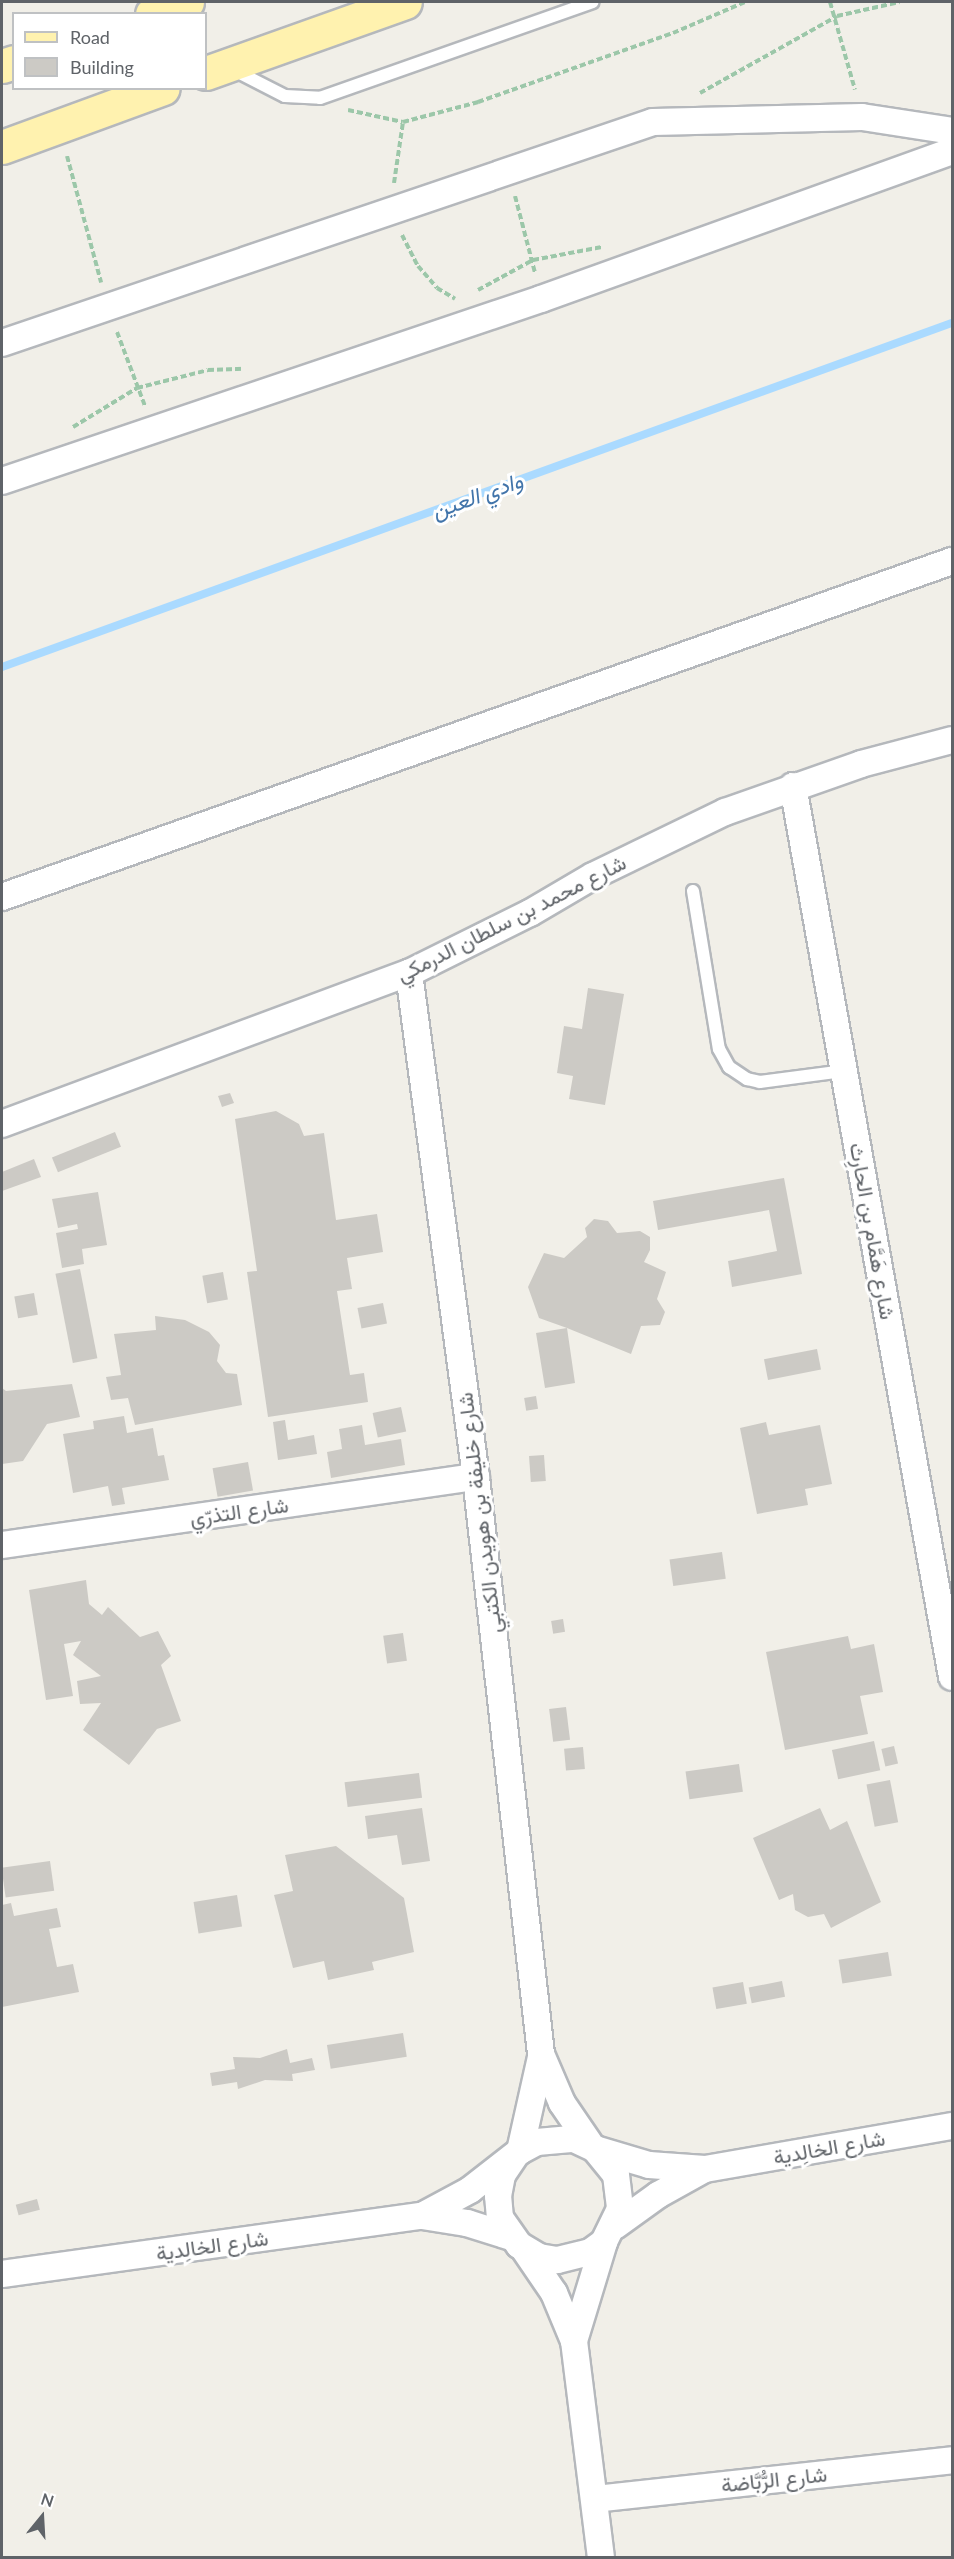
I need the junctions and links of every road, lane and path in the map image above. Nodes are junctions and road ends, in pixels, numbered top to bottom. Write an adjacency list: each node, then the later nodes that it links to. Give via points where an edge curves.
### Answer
1 (187, 2): 8 (main road)
2 (405, 2): 7 (main road)
3 (593, 2): 12 (lane)
4 (745, 2): 12 (path, via 673,33 478,102 404,122 340,108)
5 (830, 2): 9 (path)
6 (899, 2): 9 (path)
7 (359, 9): 10 (main road)
8 (158, 12)
9 (837, 16): 13 (path); 14 (path, via 758,58)
10 (215, 70): 12 (lane, via 285,96)
11 (158, 90): 16 (main road)
12 (320, 98)
13 (862, 117): 14 (street); 15 (street)
14 (653, 122): 18 (street)
15 (952, 131)
16 (2, 147)
17 (952, 151): 19 (street)
18 (509, 172): 19 (path); 20 (street)
19 (541, 299): 21 (street)
20 (2, 343)
21 (2, 481)
22 (952, 561): 26 (street)
23 (952, 740): 24 (street, شارع محمد بن سلطان الدرمكي)
24 (793, 786): 27 (street, شارع محمد بن سلطان الدرمكي, via 658,842); 28 (street, شارع هَمَّام بن الحارِث)
25 (693, 891): 28 (lane, via 719,1049 729,1066 747,1079 760,1082)
26 (2, 897)
27 (409, 973): 29 (street, شارع محمد بن سلطان الدرمكي); 30 (street, شارع خليفة بن هويدن الكتبي)
28 (844, 1071): 32 (street, شارع هَمَّام بن الحارِث)
29 (2, 1125)
30 (476, 1477): 31 (street, شارع التذرّي); 33 (street, شارع خليفة بن هويدن الكتبي)
31 (2, 1545)
32 (952, 1677)
33 (541, 2054): 35 (street, شارع خليفة بن هويدن الكتبي, via 561,2103); 36 (street, شارع خليفة بن هويدن الكتبي)
34 (952, 2126): 37 (street, شارع الخالِدية)
35 (593, 2148): 36 (street, via 555,2138 537,2142); 37 (street, شارع الخالِدية, via 649,2165); 39 (street, via 616,2175 620,2209)
36 (517, 2154): 38 (street, شارع الخالِدية, via 470,2190); 40 (street, via 502,2175 498,2196 500,2218)
37 (705, 2169): 39 (street, شارع الخالِدية, via 658,2195)
38 (422, 2216): 40 (street, شارع الخالِدية, via 467,2223); 41 (street, شارع الخالِدية)
39 (609, 2234): 40 (street, via 590,2252 557,2260); 42 (street)
40 (517, 2243): 42 (street, via 554,2293)
41 (2, 2274)
42 (574, 2341): 44 (street)
43 (952, 2460): 44 (street, شارع الرُّبَّاضة)
44 (595, 2499): 45 (street)
45 (601, 2558)

